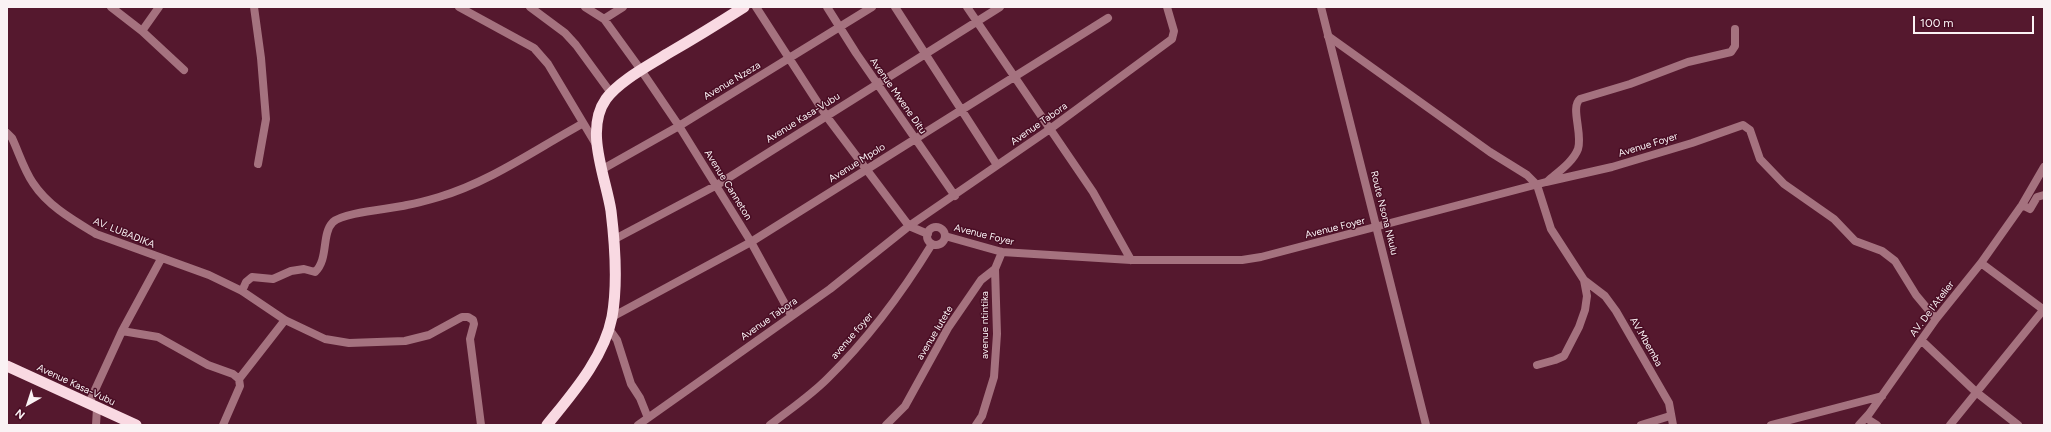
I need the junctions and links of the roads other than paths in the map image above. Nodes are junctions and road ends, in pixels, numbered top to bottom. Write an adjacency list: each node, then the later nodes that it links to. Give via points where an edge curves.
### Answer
1 (112, 7): 22 (street)
2 (159, 7): 22 (street)
3 (254, 7): 39 (street, via 266,119)
4 (459, 7): 33 (street, via 534,48 551,70)
5 (530, 7): 30 (street, via 565,33)
6 (585, 7): 18 (street)
7 (623, 7): 18 (street)
8 (744, 7): 27 (highway)
9 (756, 7): 25 (street)
10 (827, 7): 20 (street, Avenue Mwene Ditu)
11 (872, 7): 20 (street, Avenue Nzeza)
12 (895, 7): 24 (street)
13 (967, 7): 19 (street)
14 (1000, 7): 19 (street, Avenue Kasa-Vubu)
15 (1167, 7): 35 (street, Avenue Tabora, via 1174,31 1172,39)
16 (1320, 7): 23 (street, Route Nsona Nkulu)
17 (1108, 18): 28 (street, Avenue Mpolo)
18 (604, 19): 27 (street, Avenue Canneton)
19 (977, 22): 24 (street, Avenue Kasa-Vubu); 28 (street)
20 (840, 27): 25 (street, Avenue Nzeza); 29 (street, Avenue Mwene Ditu)
21 (1735, 29): 44 (street, via 1735,46 1731,52 1688,62 1576,102 1579,127 1577,150)
22 (142, 31): 26 (street)
23 (1328, 36): 46 (street); 51 (street, Route Nsona Nkulu)
24 (926, 55): 29 (street, Avenue Kasa-Vubu); 31 (street)
25 (789, 58): 32 (street); 34 (street, Avenue Nzeza)
26 (184, 70)
27 (641, 70): 30 (highway); 34 (street, Avenue Canneton)
28 (1014, 76): 31 (street, Avenue Mpolo); 35 (street)
29 (878, 85): 32 (street, Avenue Kasa-Vubu); 37 (street, Avenue Mwene Ditu)
30 (611, 93): 38 (highway, via 599,114)
31 (961, 109): 37 (street, Avenue Mpolo); 40 (street)
32 (827, 117): 43 (street); 45 (street, Avenue Kasa-Vubu)
33 (582, 124): 38 (street); 63 (street, via 462,190 335,221 330,228 325,252 315,272 304,269 291,271 273,279 252,277)
34 (679, 126): 42 (street, Avenue Nzeza); 45 (street, Avenue Canneton)
35 (1050, 130): 40 (street, Avenue Tabora); 59 (street, via 1093,192)
36 (7, 133): 58 (street, AV. LUBADIKA, via 42,196 96,234)
37 (915, 138): 43 (street, Avenue Mpolo); 48 (street, Avenue Mwene Ditu)
38 (597, 147): 42 (highway)
39 (258, 164)
40 (997, 165): 48 (street, Avenue Tabora)
41 (2044, 167): 49 (street, AV. De l'Atelier)
42 (601, 170): 54 (highway, via 611,210)
43 (864, 170): 50 (street); 55 (street, Avenue Mpolo)
44 (1546, 182): 46 (street, Avenue Foyer); 67 (street, Avenue Foyer, via 1612,167 1743,125 1750,130 1760,158 1784,184 1834,220 1854,241 1882,251 1895,261 1916,295)
45 (717, 185): 54 (street, Avenue Kasa-Vubu); 55 (street, Avenue Canneton)
46 (1537, 185): 51 (street, Avenue Foyer); 62 (street, via 1551,229)
47 (2044, 195): 49 (street, via 2037,197 2030,209)
48 (955, 196): 50 (street, Avenue Tabora)
49 (2022, 205): 60 (street, AV. De l'Atelier)
50 (909, 226): 52 (street); 65 (street, Avenue Tabora)
51 (1377, 228): 59 (street, Avenue Foyer, via 1242,260); 90 (street, Route Nsona Nkulu)
52 (928, 234): 53 (street, via 931,229 937,228 943,230); 56 (street, via 928,240)
53 (945, 236): 56 (street, via 941,244); 57 (street, Avenue Foyer)
54 (613, 240): 66 (highway)
55 (751, 242): 65 (street, Avenue Canneton); 66 (street, Avenue Mpolo)
56 (932, 244): 87 (street, avenue foyer, via 913,275 861,344 826,380)
57 (1002, 252): 59 (street, Avenue Foyer); 61 (street, avenue lutete)
58 (161, 259): 63 (street, AV. LUBADIKA, via 209,275); 69 (street)
59 (1131, 260)
60 (1981, 263): 64 (street); 67 (street, AV. De l'Atelier)
61 (995, 269): 88 (street, avenue lutete, via 981,280 948,328 905,406); 89 (street, avenue ntintika, via 997,334 994,377)
62 (1584, 280): 72 (street, via 1587,296 1585,310 1570,346 1564,356); 78 (street, AV.Mbemba, via 1605,296 1616,311 1669,403)
63 (242, 291): 68 (street, AV. LUBADIKA)
64 (2044, 309): 75 (street)
65 (791, 315): 79 (street, Avenue Tabora)
66 (612, 316): 70 (highway)
67 (1936, 319): 71 (street, AV. De l'Atelier)
68 (284, 320): 74 (street); 84 (street, AV. LUBADIKA, via 325,339 377,343 404,342 429,335 450,322 468,317 474,324 470,339)
69 (122, 331): 74 (street, via 158,337 208,365 233,374); 77 (street)
70 (608, 332): 79 (street, via 617,340 630,380); 85 (highway, via 594,360)
71 (1921, 340): 75 (street); 76 (street, AV. De l'Atelier)
72 (1537, 365)
73 (7, 366): 77 (highway, Avenue Kasa-Vubu)
74 (239, 380): 83 (street, via 240,386)
75 (1976, 392): 96 (street); 97 (street)
76 (1882, 396): 80 (street, AV. De l'Atelier); 93 (street)
77 (93, 406): 81 (street); 82 (highway, Avenue Kasa-Vubu)
78 (1670, 416): 91 (street); 92 (street, AV.Mbemba)
79 (648, 418): 86 (street, Avenue Tabora)
80 (1866, 418): 94 (street, AV. De l'Atelier); 95 (street)
81 (96, 425)
82 (136, 425)
83 (223, 425)
84 (481, 425)
85 (547, 425)
86 (638, 425)
87 (770, 425)
88 (886, 425)
89 (977, 425)
90 (1426, 425)
91 (1641, 425)
92 (1673, 425)
93 (1771, 425)
94 (1859, 425)
95 (1877, 425)
96 (1950, 425)
97 (2018, 425)

